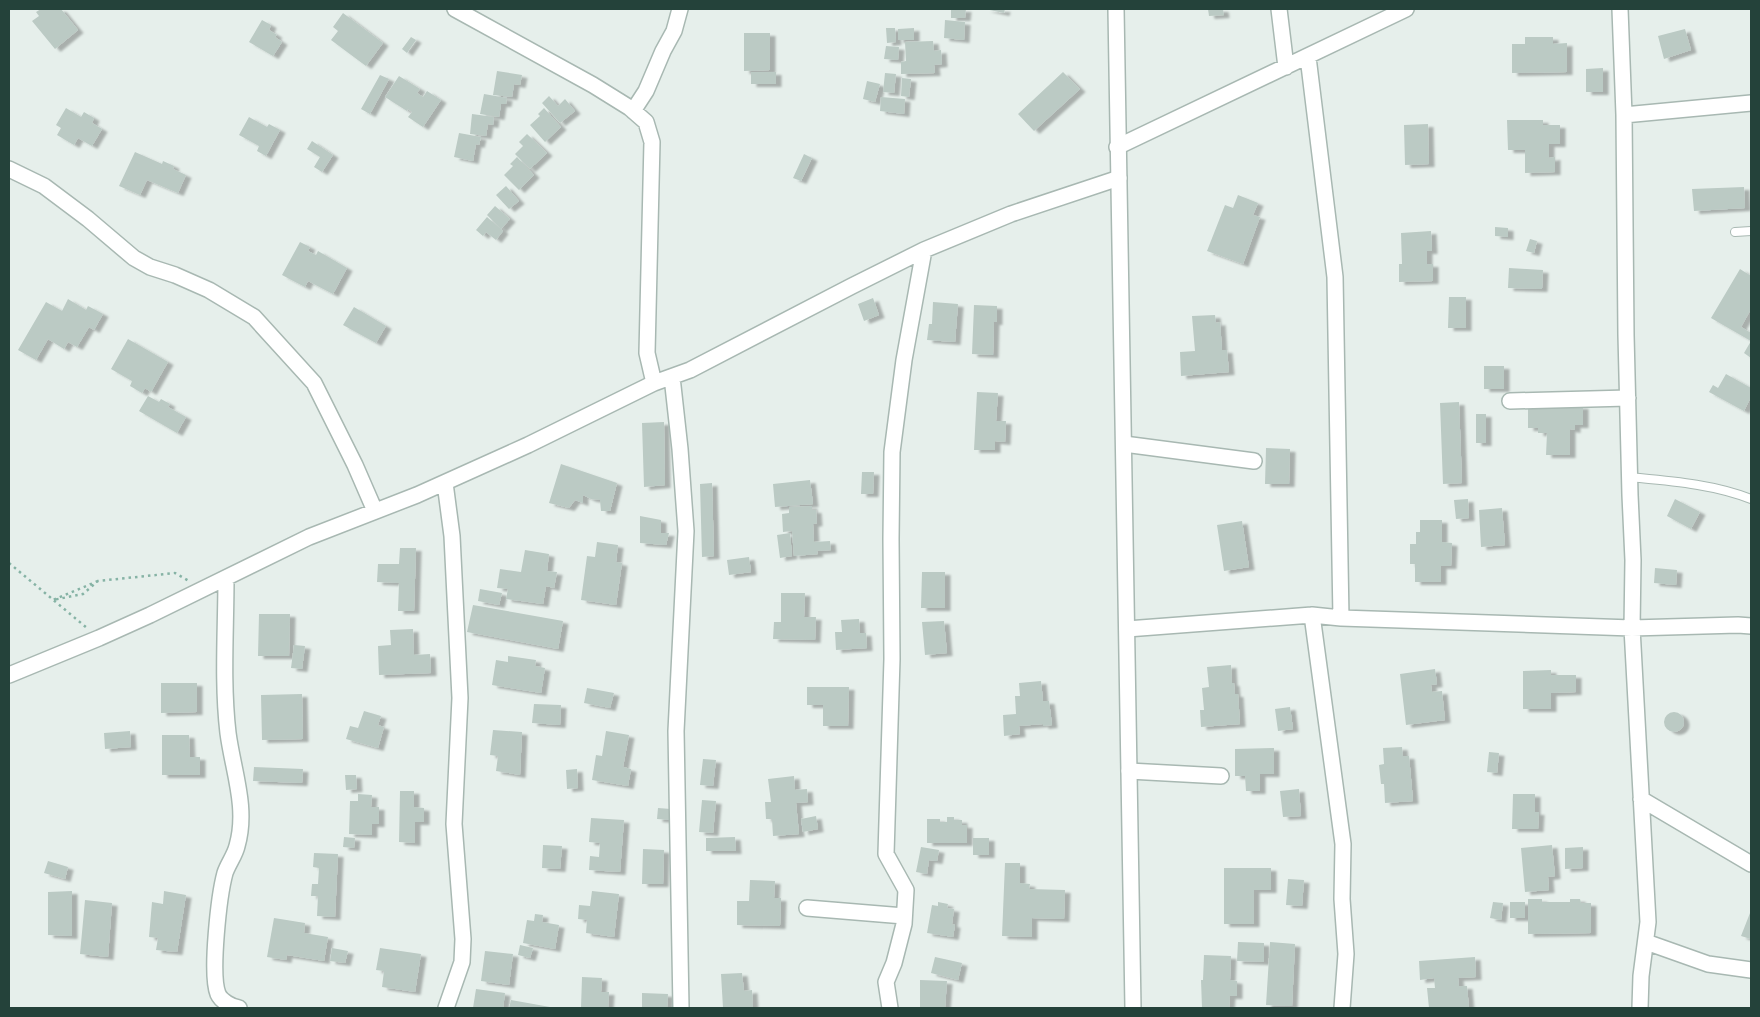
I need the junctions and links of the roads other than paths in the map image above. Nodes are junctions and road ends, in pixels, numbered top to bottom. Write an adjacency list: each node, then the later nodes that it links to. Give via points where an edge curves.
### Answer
1 (455, 9): 10 (street, via 593,85)
2 (680, 9): 10 (street, via 674,31)
3 (1116, 9): 12 (street)
4 (1279, 9): 8 (street)
5 (1406, 9): 7 (street)
6 (1620, 9): 11 (street)
7 (1308, 56): 8 (street); 30 (street, via 1334,277)
8 (1286, 67): 12 (street)
9 (1751, 103): 11 (street)
10 (633, 111): 19 (street, via 646,122 652,142 647,353)
11 (1624, 115): 20 (street)
12 (1117, 147): 14 (street)
13 (9, 169): 27 (street, via 44,186 134,258 209,290 254,317 314,383)
14 (1119, 178): 17 (street, via 1011,214); 22 (street)
15 (1751, 231): 16 (lane)
16 (1735, 232)
17 (924, 250): 18 (street); 40 (street, via 904,360 892,452 892,659 886,854 906,890)
18 (672, 377): 19 (street); 45 (street, via 686,531 676,731)
19 (654, 383): 25 (street)
20 (1628, 398): 21 (street); 24 (street)
21 (1510, 400)
22 (1124, 444): 23 (street); 33 (street)
23 (1254, 461)
24 (1630, 477): 26 (lane, via 1725,490); 32 (street, via 1634,560)
25 (445, 483): 27 (street); 44 (street, via 460,689 454,824 463,939 462,962)
26 (1751, 499)
27 (376, 511): 28 (street, via 309,537)
28 (226, 578): 34 (street, via 99,638); 43 (street, via 225,692 228,734 242,818 237,847 225,872 222,889 215,980 218,996)
29 (1312, 615): 30 (street); 33 (street); 48 (street, via 1343,844 1346,954)
30 (1341, 618): 32 (street)
31 (1751, 626): 32 (street)
32 (1632, 628): 37 (street)
33 (1127, 629): 35 (street)
34 (9, 675)
35 (1129, 771): 36 (street); 47 (street)
36 (1221, 776)
37 (1641, 799): 38 (street); 41 (street, via 1648,922)
38 (1751, 864)
39 (807, 908): 40 (street)
40 (904, 916): 46 (street, via 886,982)
41 (1646, 942): 42 (street, via 1708,964); 49 (street)
42 (1751, 970)
43 (239, 1008)
44 (446, 1008)
45 (681, 1008)
46 (890, 1008)
47 (1132, 1008)
48 (1342, 1008)
49 (1640, 1008)

